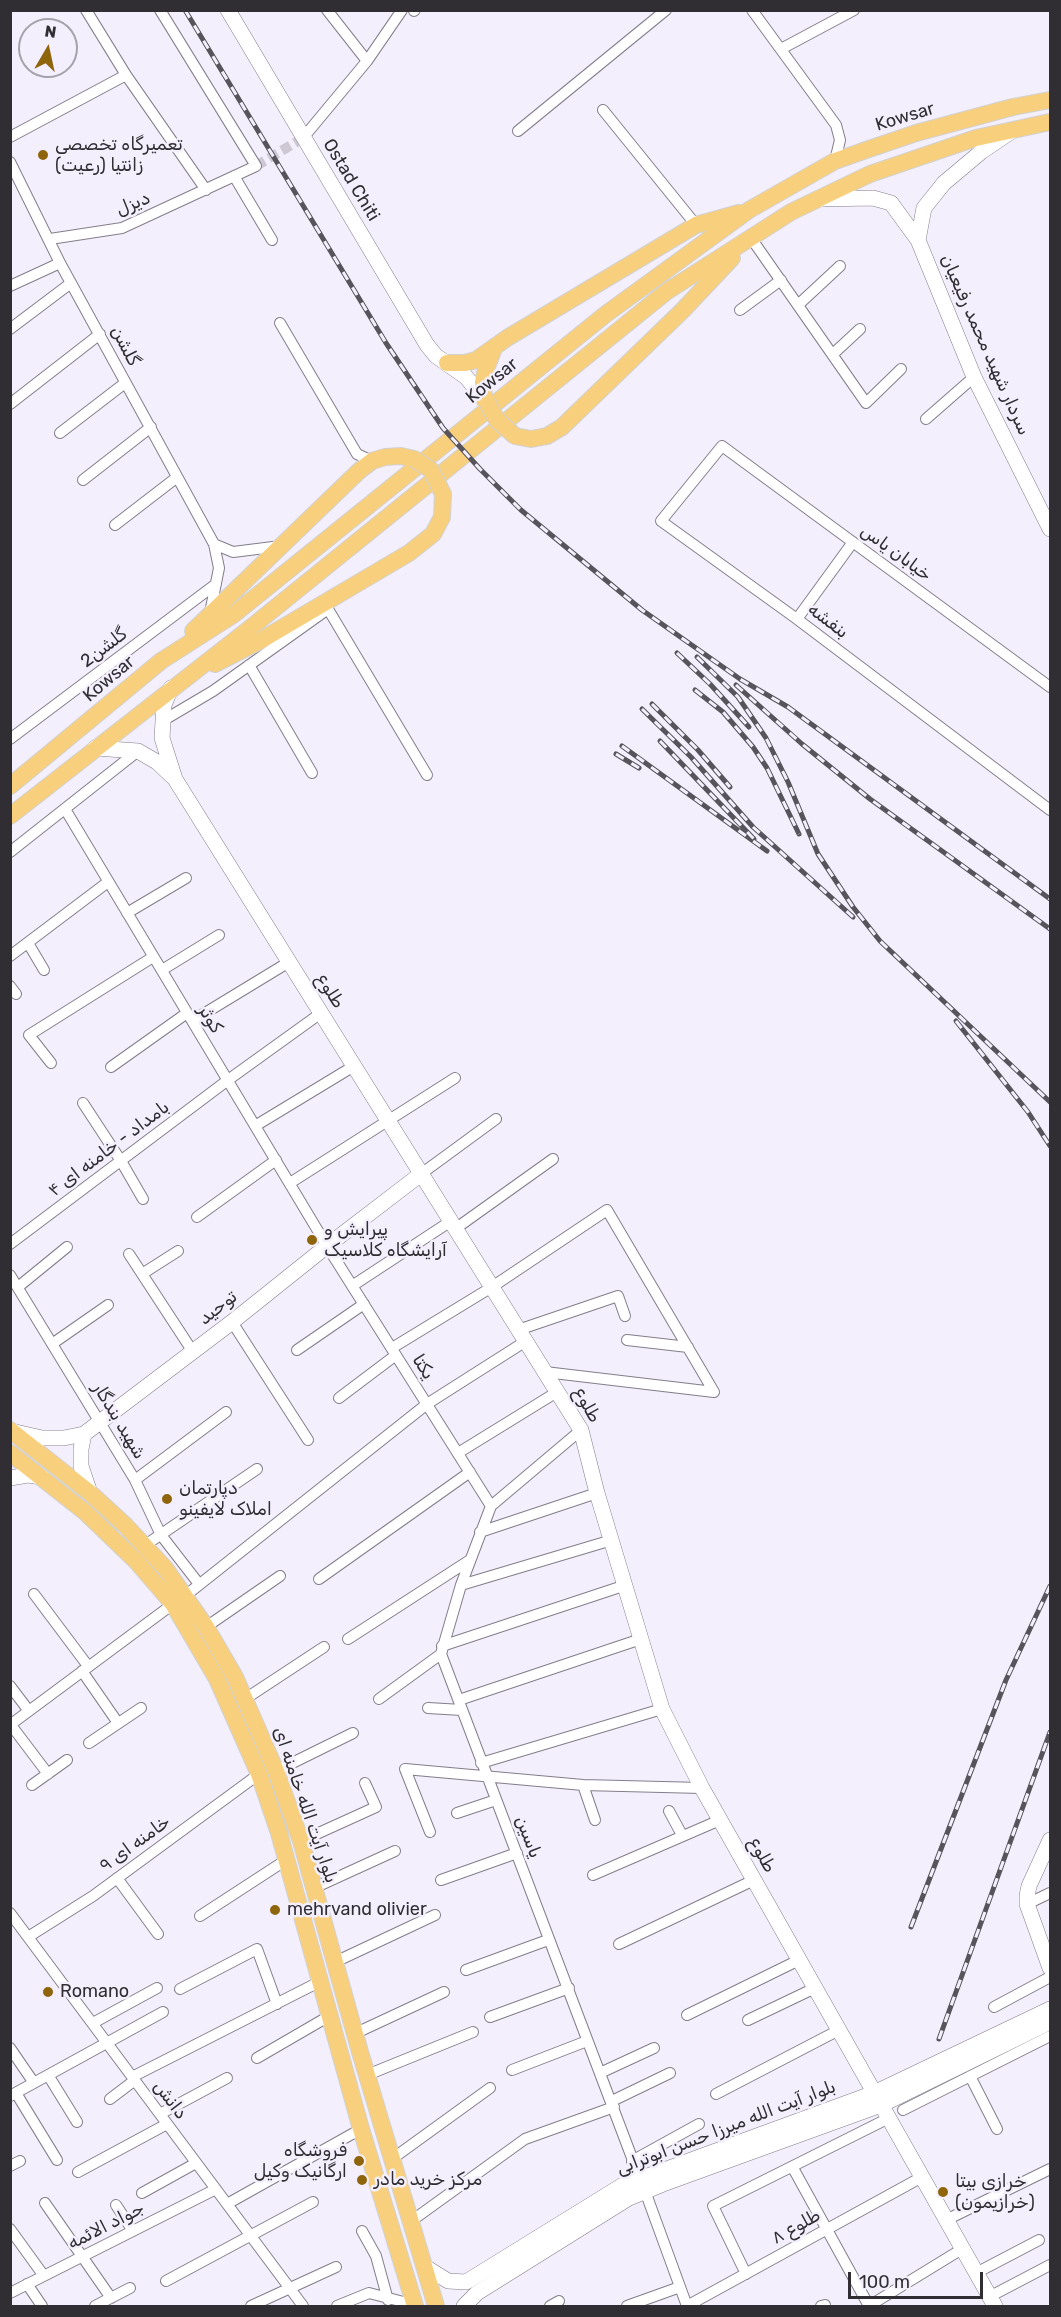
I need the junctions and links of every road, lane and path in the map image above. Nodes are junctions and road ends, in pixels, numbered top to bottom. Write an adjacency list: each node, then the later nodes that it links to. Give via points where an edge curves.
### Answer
1 (86, 10): 11 (street)
2 (160, 10): 21 (street, دیزل, via 256,166)
3 (228, 10): 18 (street, Ostad Chiti)
4 (327, 10): 10 (street)
5 (402, 10): 10 (street)
6 (666, 10): 16 (street)
7 (752, 10): 9 (street)
8 (854, 10): 9 (street)
9 (781, 49): 19 (street, via 836,125 840,140)
10 (367, 61): 18 (street)
11 (126, 75): 17 (street); 22 (street)
12 (1050, 100): 19 (main road, Kowsar, via 916,133)
13 (603, 110): 25 (street)
14 (1050, 122): 15 (main road)
15 (1015, 129): 23 (main road, via 923,155); 29 (street, via 944,183 924,208)
16 (518, 131)
17 (10, 136)
18 (303, 138): 43 (street, Ostad Chiti, via 427,345)
19 (835, 161): 24 (main road, Kowsar)
20 (10, 162): 27 (street, گلشن)
21 (234, 176): 22 (street, دیزل); 28 (street)
22 (206, 190): 27 (street, دیزل, via 122,228)
23 (816, 199): 26 (main road); 29 (street, سردار شهید محمد رفیعیان, via 873,198 891,204)
24 (749, 210): 25 (main road); 65 (main road, Kowsar, via 606,314 233,615)
25 (696, 225): 41 (main road)
26 (751, 238): 32 (street); 47 (main road, bridge, via 562,427 547,436 515,436 497,420); 67 (main road, via 666,292 249,629)
27 (50, 239): 30 (street, گلشن)
28 (272, 240)
29 (918, 240): 45 (street, سردار شهید محمد رفیعیان)
30 (60, 263): 33 (street, گلشن); 34 (street)
31 (840, 266): 35 (street)
32 (781, 280): 35 (street); 36 (street)
33 (71, 283): 38 (street); 40 (street, گلشن)
34 (10, 286)
35 (798, 305): 42 (street)
36 (740, 310)
37 (280, 324): 53 (street, via 357,454)
38 (10, 329)
39 (860, 329): 42 (street)
40 (100, 334): 46 (street, گلشن); 48 (street)
41 (494, 348): 43 (main road, via 476,360); 47 (main road, via 486,369)
42 (833, 354): 44 (street, via 866,403)
43 (447, 363): 47 (street, Ostad Chiti, via 466,377)
44 (902, 369)
45 (975, 377): 49 (street); 57 (street, سردار شهید محمد رفیعیان)
46 (125, 383): 50 (street, گلشن); 51 (street)
47 (485, 401)
48 (10, 404)
49 (926, 419)
50 (151, 427): 54 (street, گلشن); 55 (street)
51 (60, 433)
52 (722, 446): 58 (street, خیابان یاس); 64 (street, بنفشه, via 661,521)
53 (372, 461): 60 (main road); 62 (main road, bridge, via 401,456 431,470 443,494 442,517 433,534 409,553)
54 (176, 478): 56 (street); 59 (street, گلشن)
55 (83, 480)
56 (115, 525)
57 (1050, 530)
58 (853, 542): 64 (street); 68 (street, خیابان یاس)
59 (214, 544): 60 (street, via 233,552); 61 (street, via 219,568)
60 (281, 546): 63 (main road)
61 (216, 584): 63 (street); 70 (street, گلشن2)
62 (326, 607): 66 (street); 67 (main road); 74 (street)
63 (209, 616): 65 (main road)
64 (797, 618): 78 (street, بنفشه)
65 (161, 661): 76 (main road, Kowsar)
66 (249, 665): 69 (street); 73 (street)
67 (174, 685): 69 (street, via 164,705); 71 (main road)
68 (1050, 687)
69 (164, 720): 75 (street, via 162,738)
70 (11, 738)
71 (95, 748): 72 (street); 79 (main road)
72 (138, 751): 75 (street); 77 (street)
73 (312, 773)
74 (427, 775)
75 (175, 779): 88 (street, طلوع)
76 (10, 786)
77 (65, 809): 80 (street); 82 (street, کوثر)
78 (1050, 810)
79 (12, 815)
80 (10, 852)
81 (186, 878): 83 (street)
82 (108, 882): 83 (street, کوثر); 85 (street)
83 (127, 913): 87 (street, کوثر)
84 (219, 935): 90 (street)
85 (28, 944): 86 (street); 89 (street)
86 (10, 956)
87 (153, 957): 90 (street, کوثر); 93 (street, via 29,1035)
88 (289, 962): 91 (street, طلوع); 92 (street)
89 (44, 970)
90 (162, 970): 92 (street, کوثر)
91 (321, 1013): 94 (street, طلوع); 97 (street, بامداد - خامنه ای ۴)
92 (190, 1017): 95 (street); 97 (street, کوثر)
93 (51, 1063)
94 (354, 1066): 100 (street, طلوع); 101 (street)
95 (111, 1067)
96 (455, 1078): 100 (street)
97 (228, 1080): 101 (street, کوثر); 104 (street, بامداد - خامنه ای ۴)
98 (83, 1103): 104 (street)
99 (496, 1119): 105 (street)
100 (388, 1121): 105 (street, طلوع); 106 (street)
101 (255, 1126): 103 (street, کوثر)
102 (553, 1159): 109 (street)
103 (276, 1160): 106 (street, کوثر); 108 (street)
104 (121, 1161): 107 (street); 110 (street, بامداد - خامنه ای ۴)
105 (421, 1174): 109 (street, طلوع); 111 (street, توحید)
106 (290, 1183): 111 (street, کوثر)
107 (142, 1199)
108 (197, 1217)
109 (453, 1225): 117 (street); 119 (street, طلوع)
110 (10, 1244)
111 (327, 1245): 117 (street, یکتا); 123 (street, توحید)
112 (67, 1247): 118 (street)
113 (178, 1251): 115 (street)
114 (129, 1254): 115 (street)
115 (142, 1274): 129 (street)
116 (10, 1275): 118 (street, شهید بندگار)
117 (352, 1286): 120 (street, یکتا)
118 (18, 1287): 126 (street, شهید بندگار)
119 (492, 1287): 124 (street, طلوع); 127 (street, via 607,1210); 130 (street)
120 (364, 1304): 128 (street); 130 (street, یکتا)
121 (108, 1305): 126 (street)
122 (626, 1316): 124 (street, via 618,1296)
123 (232, 1322): 129 (street, توحید); 140 (street)
124 (522, 1336): 131 (street, طلوع); 134 (street)
125 (627, 1340): 127 (street)
126 (52, 1344): 136 (street, شهید بندگار)
127 (688, 1347): 131 (street, via 714,1392)
128 (297, 1350)
129 (193, 1352): 136 (street, توحید)
130 (394, 1352): 133 (street); 134 (street, یکتا)
131 (544, 1372): 132 (street, طلوع)
132 (557, 1392): 137 (street, طلوع); 142 (street)
133 (339, 1398)
134 (427, 1404): 142 (street, یکتا); 158 (street)
135 (226, 1412): 147 (street)
136 (100, 1422): 139 (street, توحید); 147 (street, شهید بندگار)
137 (581, 1430): 149 (street, طلوع); 150 (street)
138 (11, 1431): 139 (street, via 42,1438); 148 (main road, بلوار آیت الله خامنه ای)
139 (84, 1434): 148 (street, via 81,1466)
140 (308, 1440)
141 (10, 1452): 145 (main road, بلوار آیت الله خامنه ای)
142 (458, 1453): 144 (street, یکتا)
143 (257, 1469): 152 (street)
144 (470, 1472): 150 (street, یکتا); 157 (street)
145 (42, 1477): 146 (street); 162 (main road, بلوار آیت الله خامنه ای, via 110,1534)
146 (10, 1478)
147 (135, 1480): 152 (street, شهید بندگار)
148 (90, 1493): 154 (main road, بلوار آیت الله خامنه ای)
149 (597, 1493): 151 (street); 153 (street, طلوع)
150 (491, 1506): 151 (street)
151 (480, 1532): 155 (street)
152 (161, 1535): 154 (street); 158 (street, شهید بندگار)
153 (612, 1540): 159 (street); 160 (street, طلوع)
154 (144, 1546): 162 (main road, بلوار آیت الله خامنه ای, via 165,1568)
155 (470, 1560): 159 (street); 164 (street)
156 (280, 1576): 163 (street)
157 (319, 1578)
158 (198, 1584): 162 (street)
159 (461, 1585): 167 (street)
160 (626, 1585): 165 (street, طلوع); 167 (street)
161 (34, 1594): 168 (street)
162 (179, 1600): 163 (main road, بلوار آیت الله خامنه ای); 168 (street); 185 (main road, بلوار آیت الله خامنه ای)
163 (206, 1627): 170 (main road, بلوار آیت الله خامنه ای)
164 (348, 1638)
165 (641, 1639): 172 (street); 175 (street, طلوع)
166 (324, 1647): 170 (street)
167 (442, 1650): 171 (street); 172 (street, یاسین)
168 (85, 1669): 176 (street); 177 (street)
169 (10, 1686): 176 (street)
170 (245, 1699): 183 (main road, بلوار آیت الله خامنه ای)
171 (379, 1699)
172 (461, 1705): 174 (street); 182 (street, یاسین)
173 (141, 1708): 177 (street)
174 (428, 1708)
175 (663, 1709): 182 (street); 190 (street, طلوع)
176 (28, 1711): 178 (street)
177 (118, 1723): 180 (street)
178 (11, 1725): 184 (street)
179 (353, 1733): 183 (street)
180 (88, 1743)
181 (67, 1760): 184 (street)
182 (481, 1763): 186 (street, یاسین)
183 (276, 1771): 199 (main road, بلوار آیت الله خامنه ای)
184 (48, 1774): 188 (street)
185 (259, 1774): 202 (main road, بلوار آیت الله خامنه ای); 204 (street, خامنه ای ۹)
186 (488, 1778): 189 (street); 191 (street, یاسین); 196 (street, via 405,1769)
187 (365, 1783): 199 (street, via 376,1807)
188 (32, 1785)
189 (583, 1785): 190 (street); 194 (street)
190 (702, 1788): 195 (street, طلوع)
191 (496, 1800): 193 (street); 201 (street, یاسین)
192 (669, 1811): 197 (street)
193 (457, 1813)
194 (595, 1820)
195 (720, 1820): 197 (street); 206 (street, طلوع)
196 (429, 1832)
197 (682, 1836): 203 (street)
198 (1050, 1840): 209 (street, via 1029,1886)
199 (301, 1841): 207 (main road, بلوار آیت الله خامنه ای)
200 (395, 1851): 207 (street)
201 (517, 1852): 205 (street); 215 (street, یاسین)
202 (286, 1860): 212 (street); 222 (main road, بلوار آیت الله خامنه ای)
203 (593, 1875)
204 (117, 1878): 213 (street); 214 (street, خامنه ای ۹)
205 (441, 1880)
206 (754, 1880): 216 (street); 217 (street, طلوع)
207 (314, 1888): 218 (main road, بلوار آیت الله خامنه ای)
208 (1050, 1893): 209 (street)
209 (1027, 1904): 219 (street)
210 (10, 1913): 214 (street, دانش)
211 (435, 1915): 218 (street)
212 (200, 1916)
213 (158, 1934)
214 (28, 1937): 237 (street, دانش)
215 (548, 1940): 220 (street); 224 (street, یاسین)
216 (619, 1944)
217 (799, 1960): 225 (street, طلوع); 233 (street)
218 (336, 1962): 240 (main road, بلوار آیت الله خامنه ای)
219 (1050, 1967)
220 (466, 1970)
221 (1050, 1977): 229 (street)
222 (321, 1980): 228 (street); 232 (main road, بلوار آیت الله خامنه ای)
223 (157, 1988): 237 (street)
224 (569, 1988): 234 (street); 242 (street, یاسین)
225 (815, 1988): 235 (street); 238 (street, طلوع)
226 (180, 1989): 228 (street, via 256,1949)
227 (444, 1992): 240 (street)
228 (277, 2004): 257 (street)
229 (994, 2007)
230 (1050, 2009): 265 (street, بلوار آیت الله میرزا حسن ابوترابی)
231 (162, 2012): 243 (street)
232 (331, 2015): 248 (street); 249 (main road, بلوار آیت الله خامنه ای)
233 (687, 2015)
234 (490, 2017)
235 (748, 2020)
236 (1050, 2022): 244 (street, بلوار آیت الله میرزا حسن ابوترابی)
237 (93, 2023): 243 (street, دانش)
238 (838, 2030): 262 (street); 265 (street, طلوع)
239 (473, 2032): 254 (street)
240 (356, 2034): 247 (main road, بلوار آیت الله خامنه ای)
241 (1050, 2036): 244 (street)
242 (588, 2041): 250 (street); 251 (street, یاسین)
243 (106, 2042): 253 (street); 257 (street, دانش)
244 (1023, 2042): 255 (street); 260 (street, بلوار آیت الله میرزا حسن ابوترابی)
245 (10, 2048): 258 (street)
246 (654, 2048): 251 (street)
247 (360, 2052): 249 (main road); 254 (main road, بلوار آیت الله خامنه ای)
248 (257, 2058)
249 (342, 2059): 271 (main road, بلوار آیت الله خامنه ای)
250 (512, 2070)
251 (600, 2073): 264 (street, یاسین)
252 (670, 2073): 264 (street)
253 (48, 2075): 258 (street); 268 (street)
254 (367, 2075): 273 (main road, بلوار آیت الله خامنه ای)
255 (970, 2076): 260 (street); 272 (street)
256 (227, 2078): 267 (street)
257 (134, 2079): 263 (street); 267 (street, دانش)
258 (34, 2083): 261 (street)
259 (490, 2088): 273 (street)
260 (925, 2092): 265 (street, بلوار آیت الله میرزا حسن ابوترابی); 266 (street)
261 (13, 2094): 274 (street)
262 (716, 2094)
263 (110, 2099)
264 (613, 2104): 275 (street, یاسین); 289 (street, via 525,2139)
265 (881, 2106): 277 (street); 280 (street, طلوع); 281 (street, بلوار آیت الله میرزا حسن ابوترابی)
266 (903, 2110)
267 (160, 2114): 269 (street, دانش)
268 (77, 2122)
269 (167, 2124): 276 (street, دانش); 279 (street)
270 (699, 2124): 275 (street)
271 (361, 2129): 287 (street); 314 (main road, بلوار آیت الله خامنه ای)
272 (997, 2129)
273 (392, 2159): 289 (main road, بلوار آیت الله خامنه ای)
274 (57, 2160)
275 (632, 2161): 281 (street, یاسین)
276 (196, 2163): 282 (street, دانش); 283 (street)
277 (792, 2168): 291 (street); 302 (street, via 713,2206)
278 (1050, 2169): 288 (street)
279 (78, 2172)
280 (922, 2177): 288 (street, طلوع); 291 (street, طلوع ۸)
281 (643, 2185): 298 (street, بلوار آیت الله میرزا حسن ابوترابی, via 623,2185 466,2282 448,2281); 307 (street, یاسین); 323 (street, بلوار آیت الله میرزا حسن ابوترابی, via 477,2293)
282 (216, 2189): 287 (street, دانش); 292 (street, جواد الائمه)
283 (142, 2193)
284 (313, 2202): 294 (street)
285 (45, 2203): 297 (street)
286 (116, 2205): 292 (street)
287 (227, 2205): 294 (street, دانش)
288 (946, 2220): 296 (street, طلوع)
289 (410, 2222): 298 (main road, بلوار آیت الله خامنه ای)
290 (10, 2229): 303 (street)
291 (827, 2229): 302 (street, طلوع ۸); 316 (street)
292 (133, 2231): 297 (street, جواد الائمه)
293 (362, 2231): 312 (street, via 376,2256)
294 (251, 2236): 305 (street); 309 (street, دانش)
295 (1039, 2240): 301 (street)
296 (962, 2249): 301 (street, طلوع); 316 (street)
297 (82, 2256): 303 (street, جواد الائمه); 311 (street)
298 (424, 2266): 322 (main road, بلوار آیت الله خامنه ای)
299 (336, 2267): 309 (street)
300 (1047, 2267): 304 (street); 313 (street)
301 (976, 2273): 313 (street, طلوع)
302 (746, 2274): 315 (street, طلوع ۸)
303 (44, 2276): 306 (street, جواد الائمه)
304 (1050, 2280)
305 (166, 2281)
306 (27, 2284): 310 (street, جواد الائمه); 317 (street)
307 (680, 2287): 315 (street, یاسین); 324 (street)
308 (130, 2288): 311 (street)
309 (290, 2288): 319 (street); 320 (street, دانش)
310 (10, 2293)
311 (111, 2298): 318 (street)
312 (388, 2300): 314 (street); 321 (street, via 369,2293)
313 (992, 2302)
314 (415, 2306)
315 (687, 2306)
316 (869, 2306)
317 (42, 2307)
318 (95, 2307)
319 (251, 2307)
320 (303, 2307)
321 (337, 2307)
322 (436, 2307)
323 (464, 2307)
324 (627, 2307)

